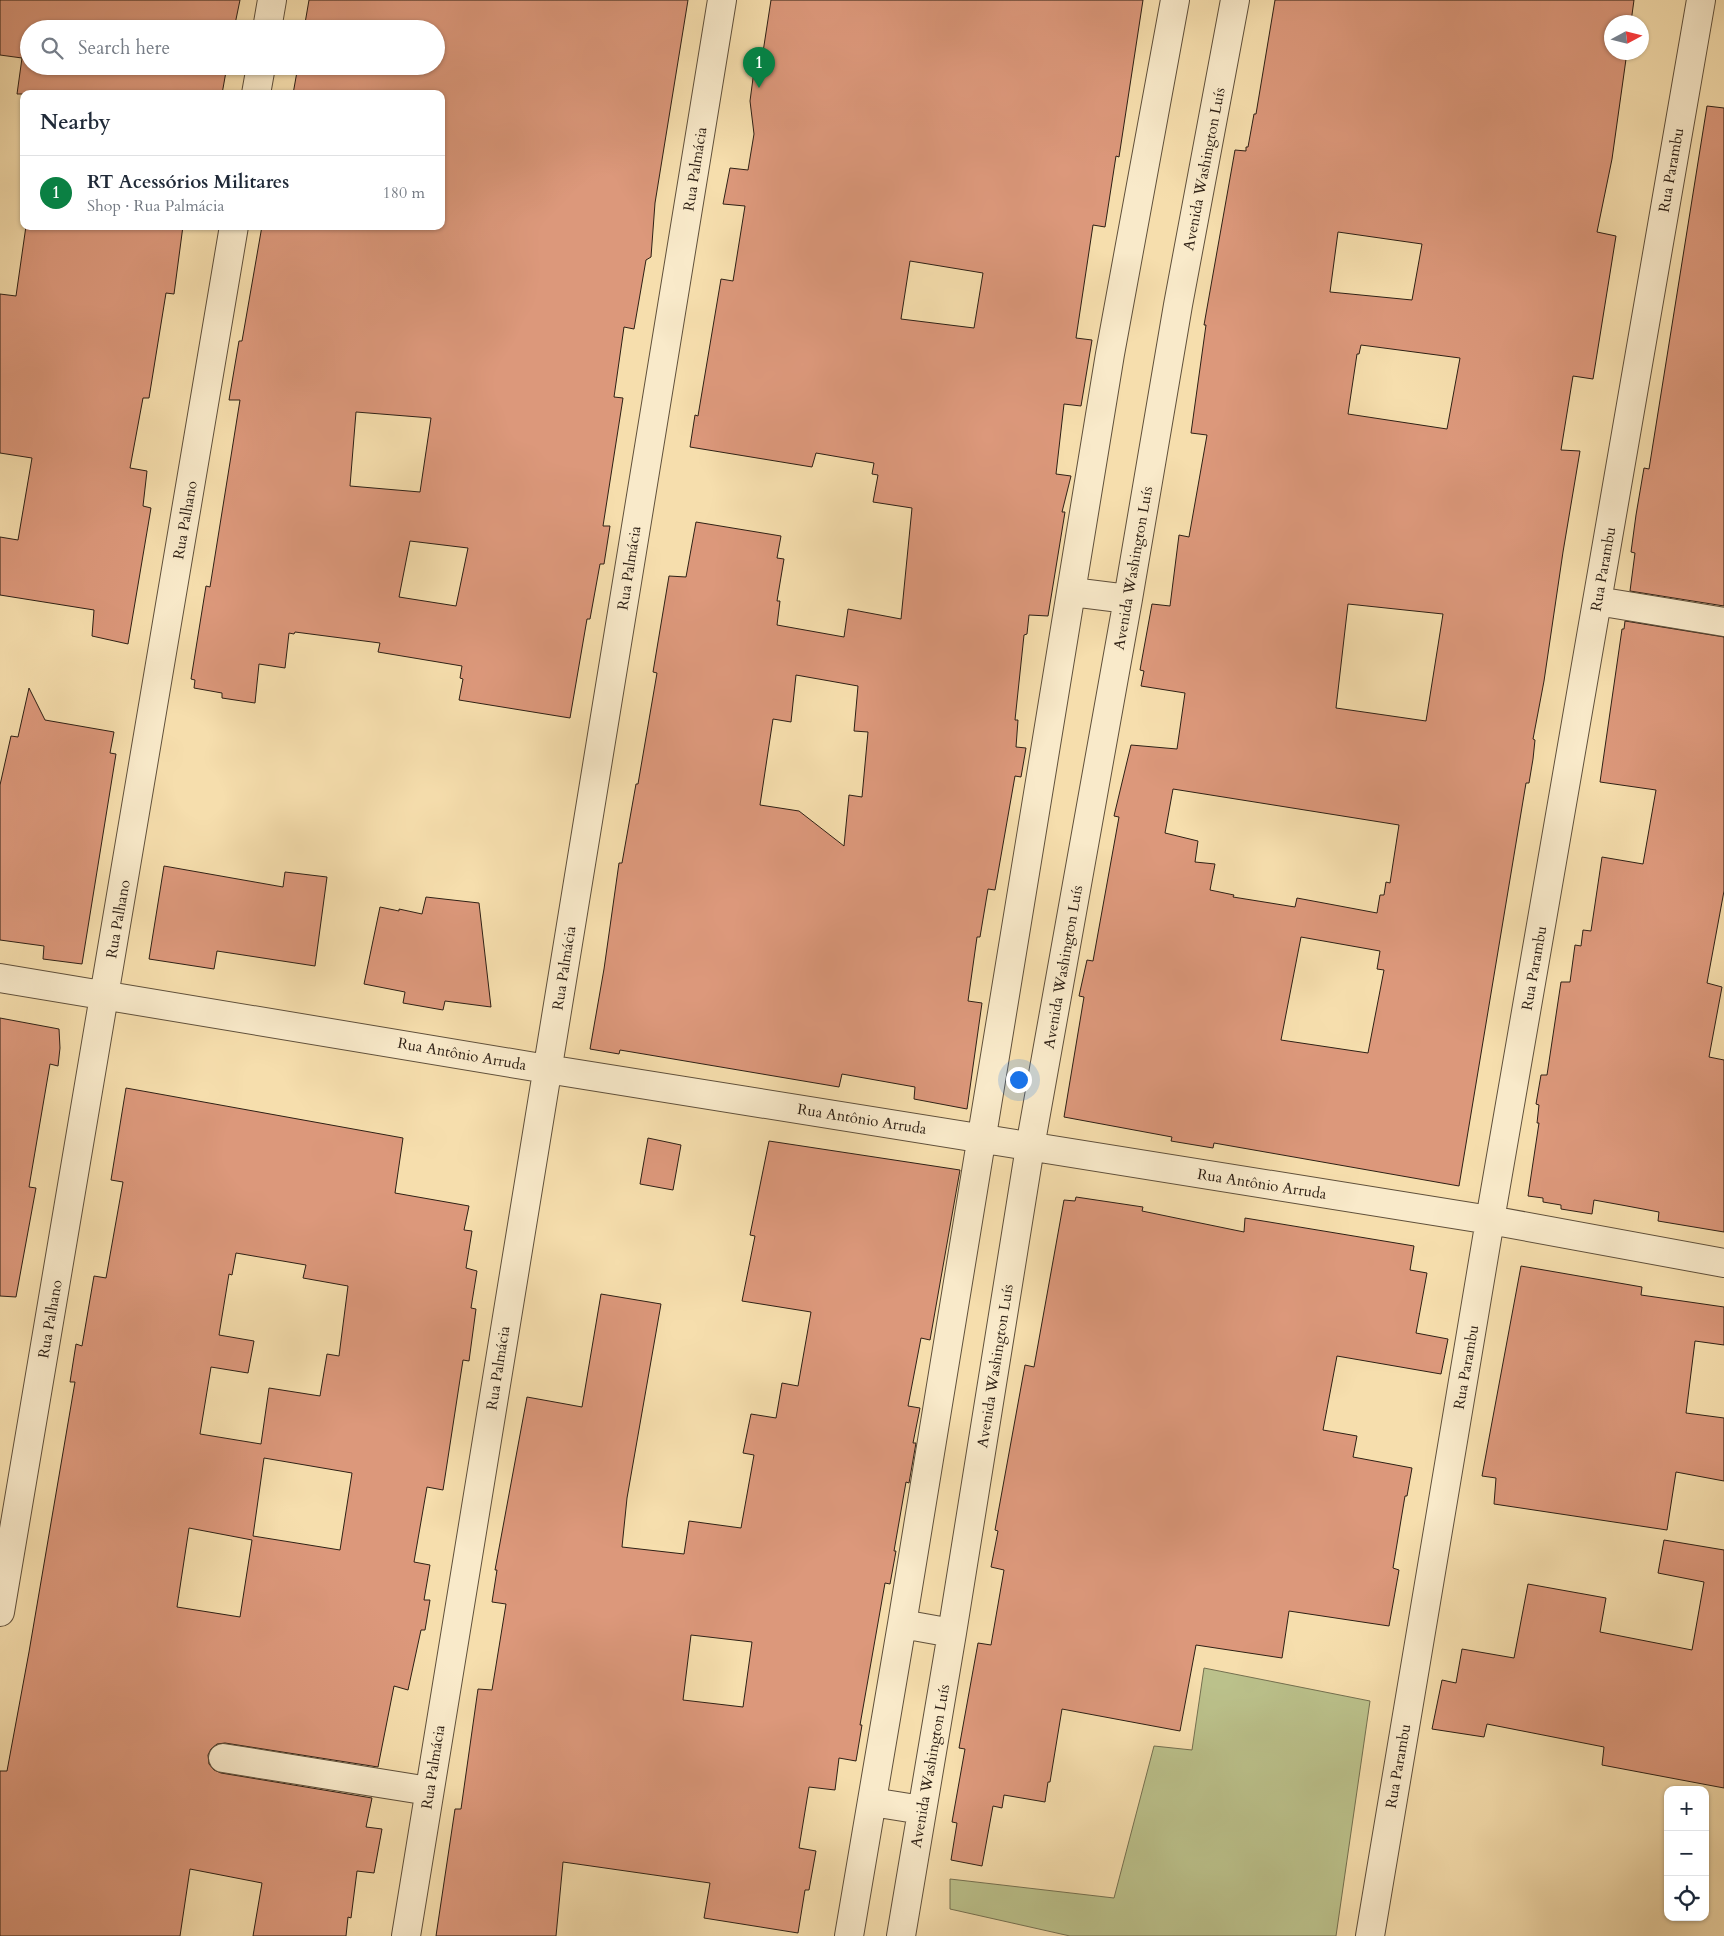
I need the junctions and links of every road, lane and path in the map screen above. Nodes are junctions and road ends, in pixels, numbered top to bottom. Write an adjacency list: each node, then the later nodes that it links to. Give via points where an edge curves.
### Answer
1 (272, 0): 6 (street)
2 (722, 0): 16 (street, Rua Palmácia)
3 (1174, 0): 10 (street, via 1110,354)
4 (1235, 0): 11 (street, Avenida Washington Luís)
5 (1701, 0): 12 (street, Rua Parambu)
6 (269, 20)
7 (259, 75): 8 (street)
8 (257, 90)
9 (233, 230): 15 (street, Rua Palhano)
10 (1072, 592): 11 (street); 17 (street)
11 (1128, 599): 18 (street, Avenida Washington Luís)
12 (1597, 602): 13 (street); 19 (street, Rua Parambu)
13 (1724, 622)
14 (0, 978): 15 (street, Rua Antônio Arruda)
15 (105, 994): 16 (street, Rua Antônio Arruda); 21 (street, Rua Palhano)
16 (548, 1069): 17 (street, Rua Antônio Arruda); 25 (street, Rua Palmácia)
17 (982, 1138): 18 (street, Rua Antônio Arruda); 22 (street)
18 (1030, 1147): 19 (street, Rua Antônio Arruda); 23 (street, Avenida Washington Luís)
19 (1490, 1220): 20 (street, Rua Antônio Arruda); 31 (street, Rua Parambu)
20 (1724, 1263)
21 (0, 1612)
22 (902, 1624): 23 (street); 26 (street)
23 (952, 1633): 27 (street, Avenida Washington Luís)
24 (223, 1758): 25 (street)
25 (430, 1791): 28 (street, Rua Palmácia)
26 (872, 1802): 27 (street); 29 (street)
27 (922, 1810): 30 (street, Avenida Washington Luís)
28 (406, 1936)
29 (848, 1936)
30 (901, 1936)
31 (1370, 1936)

